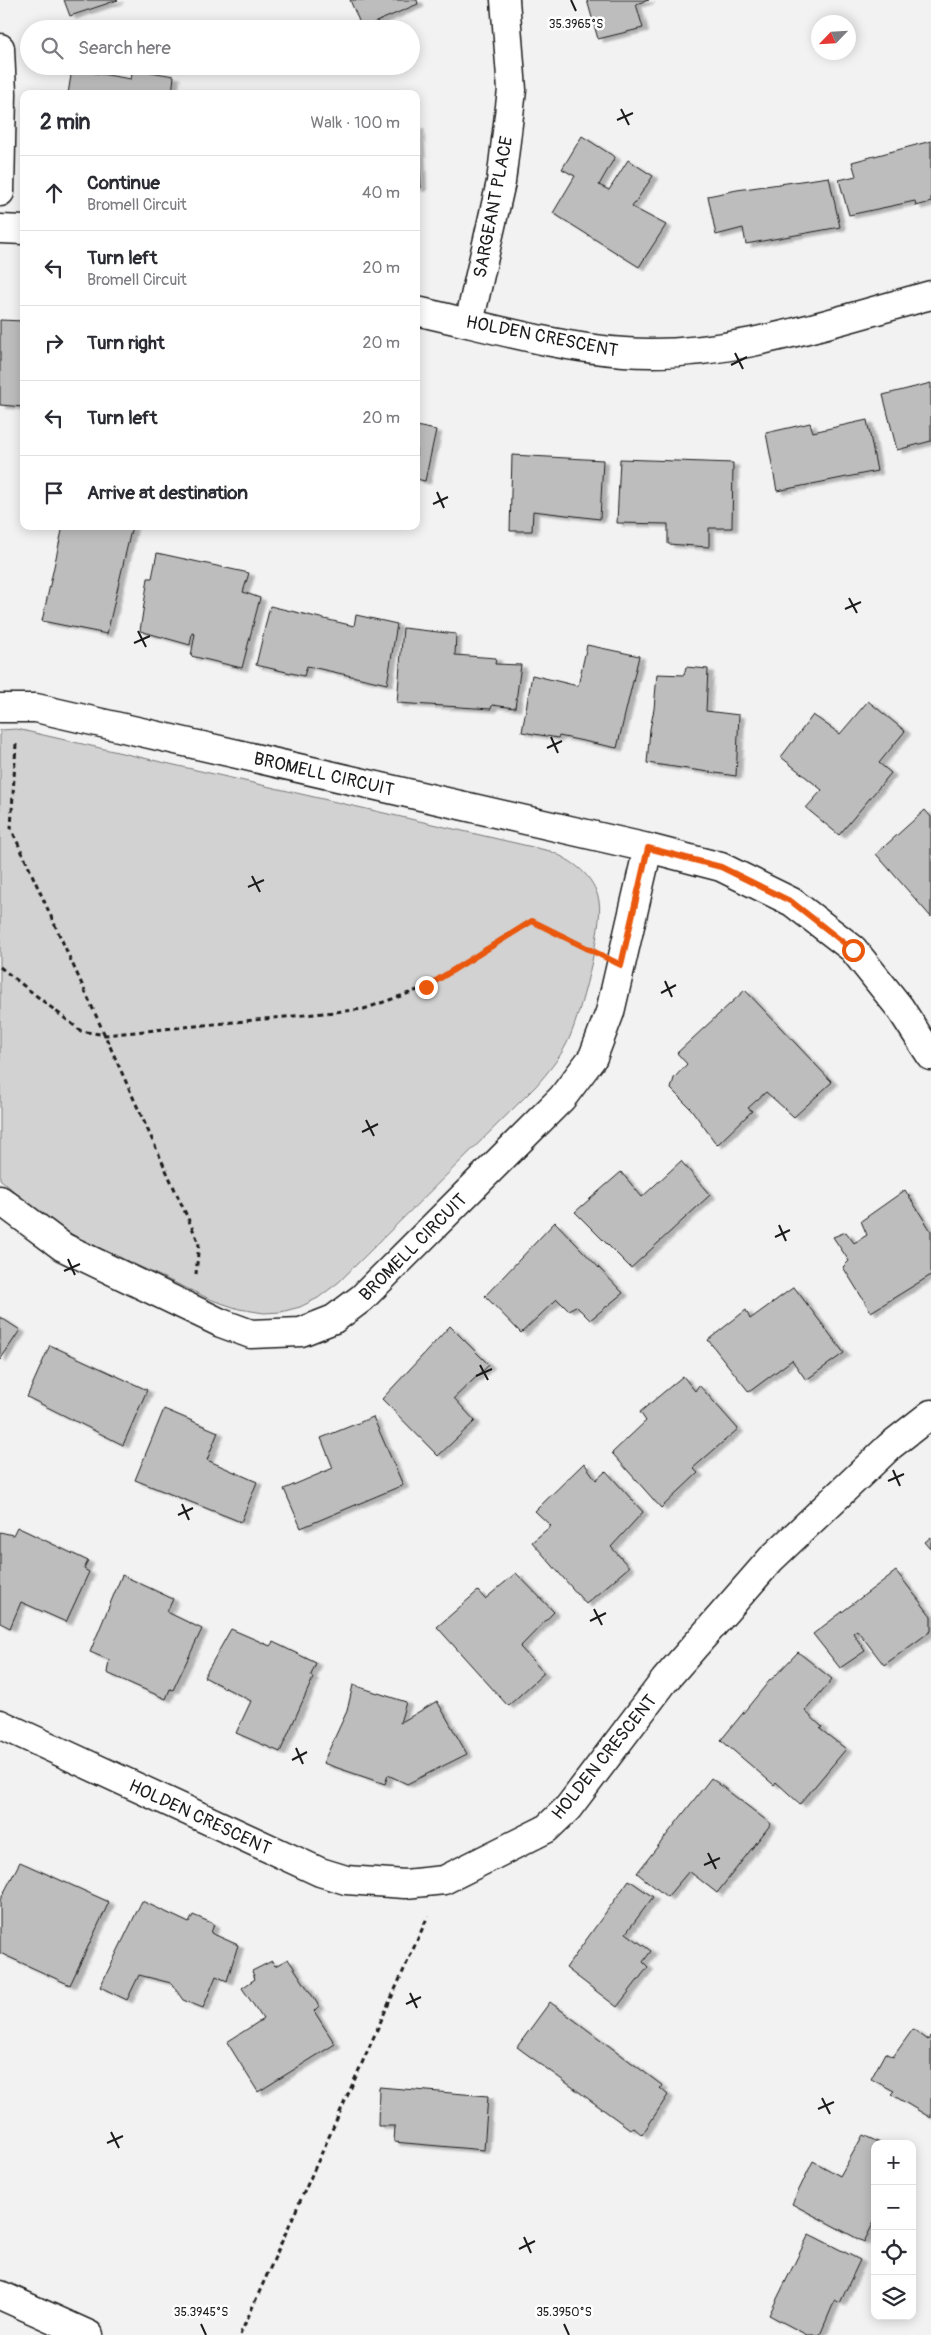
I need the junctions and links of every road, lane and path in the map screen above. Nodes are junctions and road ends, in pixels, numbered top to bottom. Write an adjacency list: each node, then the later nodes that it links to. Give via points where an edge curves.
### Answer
1 (505, 0): 8 (street, SARGEANT PLACE, via 511,99 501,182)
2 (0, 48): 3 (street)
3 (0, 192)
4 (0, 229): 5 (street)
5 (20, 230)
6 (931, 295): 8 (street, HOLDEN CRESCENT, via 740,346 702,351 625,352 550,342)
7 (420, 312): 8 (street, HOLDEN CRESCENT)
8 (469, 323)
9 (9, 707): 10 (street, BROMELL CIRCUIT, via 36,708); 13 (path, via 11,828)
10 (648, 848): 11 (street, BROMELL CIRCUIT); 14 (street, BROMELL CIRCUIT, via 721,867 792,902 853,950 900,1008)
11 (621, 965): 13 (path, via 532,921 426,987 364,1008); 16 (street, BROMELL CIRCUIT, via 610,1012 593,1057 562,1098 362,1298 334,1319 301,1332 251,1334)
12 (0, 967): 13 (path, via 81,1031)
13 (105, 1035): 16 (path, via 199,1244)
14 (931, 1056)
15 (0, 1200): 16 (street, BROMELL CIRCUIT, via 63,1246)
16 (193, 1310)
17 (931, 1414): 19 (street, HOLDEN CRESCENT, via 890,1446 771,1559 665,1680 568,1808 546,1829)
18 (0, 1724): 19 (street, HOLDEN CRESCENT, via 320,1872 346,1880 405,1884)
19 (444, 1880): 22 (path)
20 (0, 2295): 21 (street)
21 (89, 2335)
22 (240, 2335)

